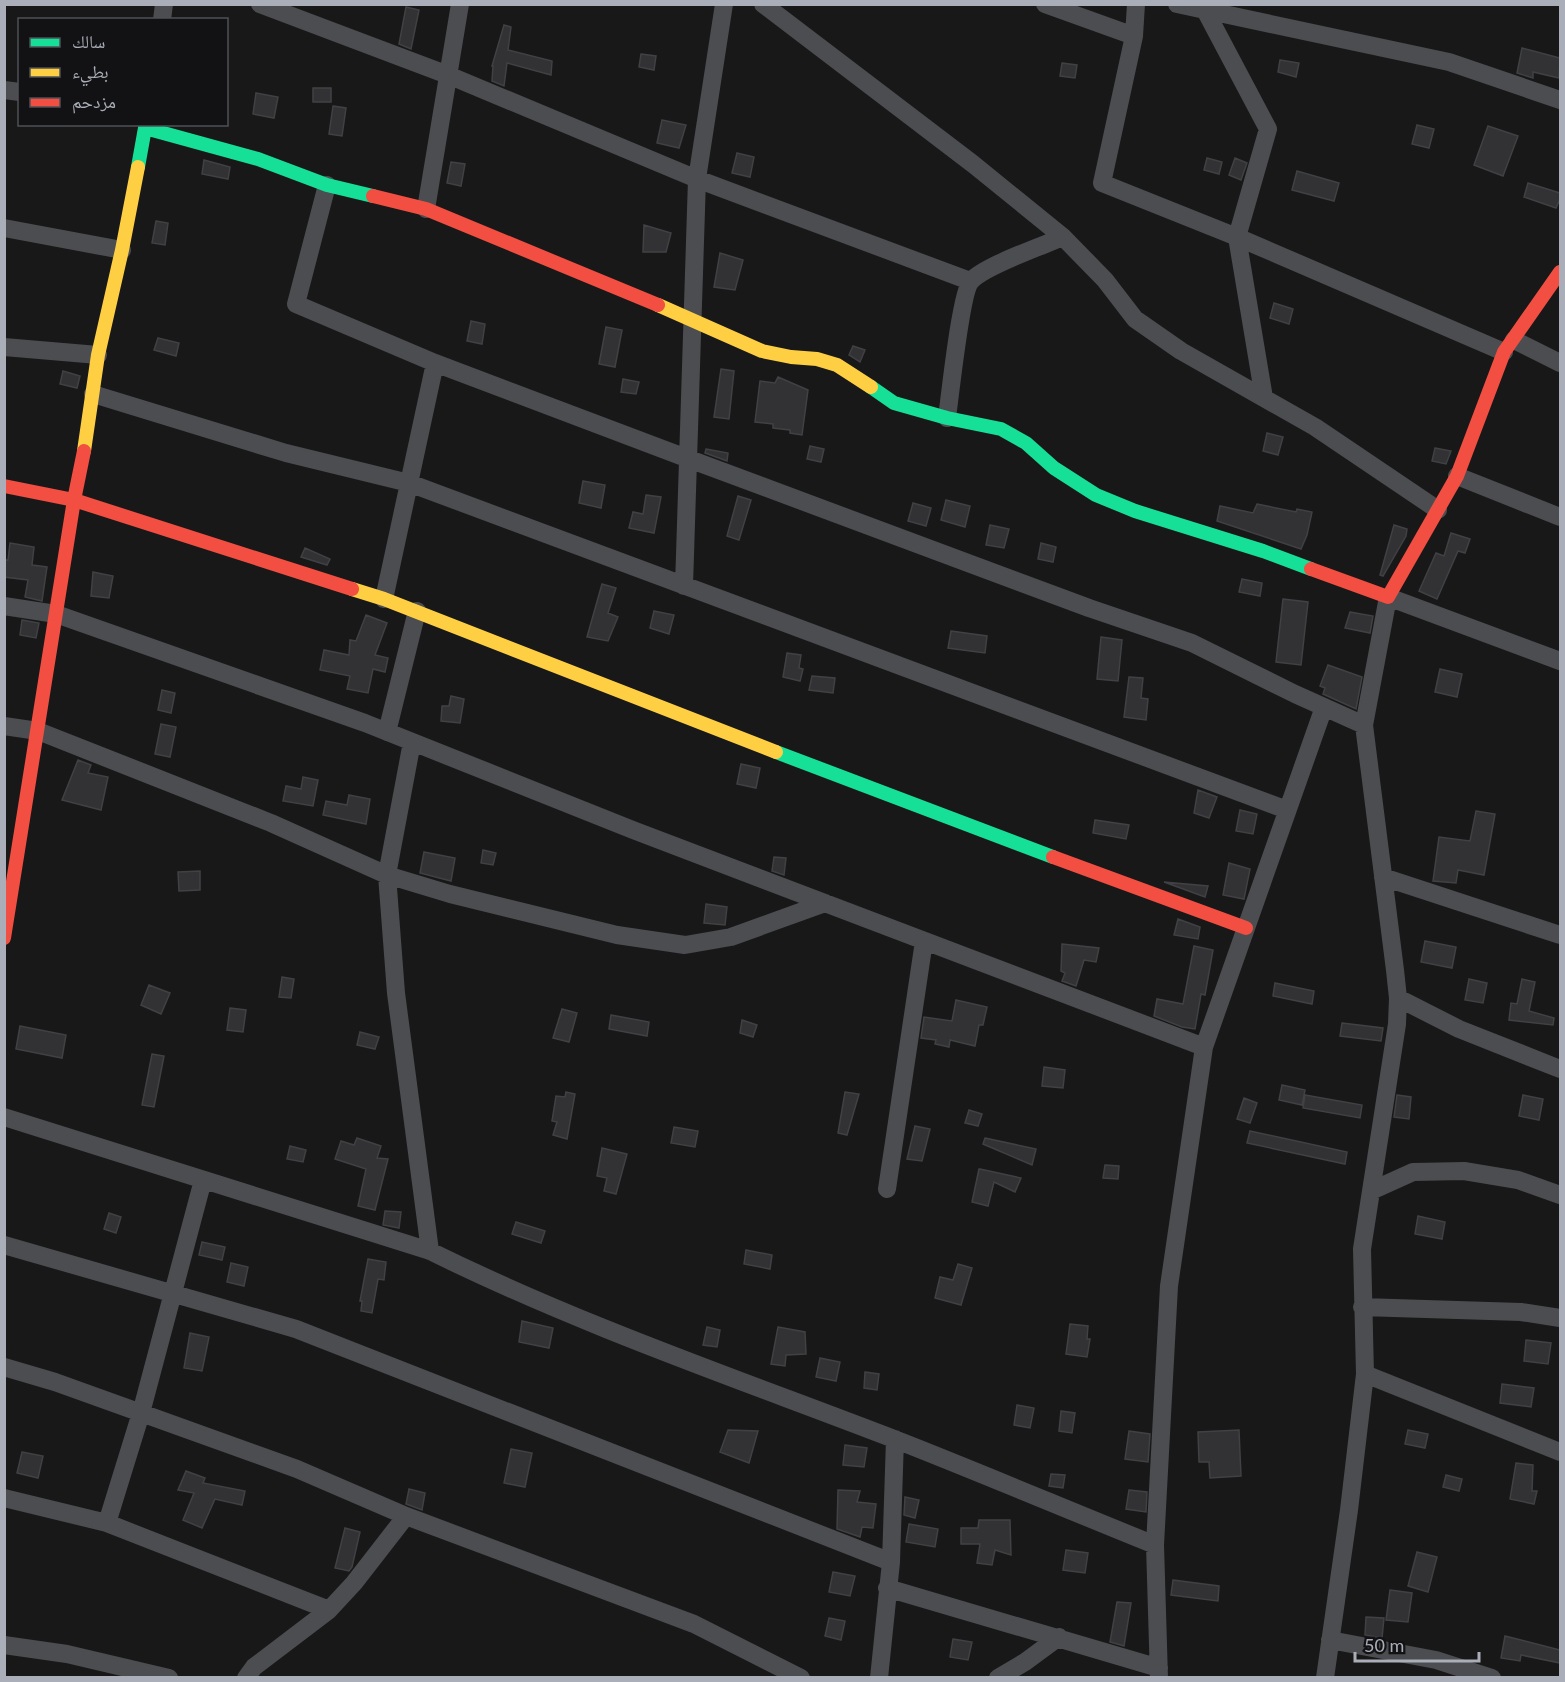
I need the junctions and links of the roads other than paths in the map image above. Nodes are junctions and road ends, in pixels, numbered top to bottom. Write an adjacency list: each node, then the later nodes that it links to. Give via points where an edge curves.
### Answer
1 (260, 4): 10 (street)
2 (460, 4): 10 (street)
3 (724, 4): 13 (street)
4 (763, 4): 17 (street)
5 (1045, 4): 9 (street)
6 (1136, 4): 9 (street)
7 (1177, 4): 8 (street)
8 (1205, 10): 11 (street, via 1449,62); 18 (street, via 1268,129)
9 (1134, 36): 18 (street, via 1102,183)
10 (448, 75): 13 (street); 15 (street)
11 (1560, 100)
12 (146, 126): 14 (street, via 258,159); 19 (street)
13 (697, 179): 21 (street); 22 (street)
14 (327, 185): 15 (street); 26 (street, via 296,304)
15 (426, 209): 22 (street)
16 (4, 228): 19 (street)
17 (1063, 237): 21 (street, via 988,269); 29 (street, via 1105,280 1135,319 1181,351)
18 (1237, 237): 23 (street); 29 (street)
19 (122, 250): 25 (street)
20 (1560, 272): 23 (street)
21 (970, 281): 30 (street, via 963,302)
22 (693, 321): 30 (street, via 762,351 837,365 894,403); 31 (street)
23 (1509, 346): 27 (street); 32 (street)
24 (4, 347): 25 (street)
25 (98, 355): 28 (street)
26 (435, 363): 31 (street); 33 (street)
27 (1560, 363)
28 (93, 394): 33 (street, via 285,453); 35 (street)
29 (1264, 398): 36 (street, via 1315,427)
30 (947, 418): 39 (street, via 1001,429 1096,495 1135,511 1263,551)
31 (689, 459): 38 (street); 45 (street, via 1192,643)
32 (1457, 476): 36 (street); 37 (street)
33 (409, 483): 38 (street); 40 (street)
34 (4, 486): 35 (street)
35 (74, 500): 40 (street); 43 (street)
36 (1438, 510): 39 (street)
37 (1560, 517)
38 (684, 586): 51 (street)
39 (1388, 597): 44 (street); 46 (street)
40 (384, 598): 42 (street)
41 (4, 606): 43 (street)
42 (417, 611): 49 (street); 56 (street, via 873,789)
43 (56, 614): 48 (street); 49 (street)
44 (1560, 661)
45 (1324, 707): 46 (street); 51 (street)
46 (1364, 725): 54 (street)
47 (4, 726): 48 (street)
48 (38, 731): 52 (street); 53 (street, via 271,823)
49 (387, 732): 50 (street)
50 (412, 742): 53 (street); 55 (street)
51 (1287, 810): 56 (street)
52 (11, 853): 58 (street)
53 (387, 875): 55 (street, via 617,934 685,945 731,937); 69 (street, via 396,993)
54 (1383, 877): 57 (street); 60 (street)
55 (825, 903): 59 (street)
56 (1246, 928): 61 (street)
57 (1560, 935)
58 (4, 938)
59 (924, 940): 61 (street); 65 (street)
60 (1398, 998): 62 (street, via 1459,1029); 66 (street)
61 (1204, 1047): 81 (street, via 1169,1286)
62 (1560, 1069)
63 (4, 1116): 64 (street)
64 (203, 1180): 69 (street); 70 (street)
65 (887, 1189)
66 (1371, 1191): 67 (street, via 1413,1172 1464,1171 1518,1180); 71 (street, via 1362,1249)
67 (1560, 1195)
68 (4, 1245): 70 (street)
69 (430, 1251): 76 (street, via 497,1284 677,1358)
70 (173, 1294): 75 (street); 82 (street, via 296,1329)
71 (1362, 1307): 72 (street, via 1521,1312); 74 (street)
72 (1560, 1318)
73 (4, 1366): 75 (street)
74 (1365, 1374): 77 (street); 86 (street)
75 (141, 1413): 79 (street, via 297,1469); 80 (street)
76 (895, 1439): 81 (street); 82 (street)
77 (1560, 1452)
78 (4, 1498): 80 (street)
79 (406, 1516): 84 (street); 91 (street, via 694,1624)
80 (106, 1523): 84 (street)
81 (1155, 1545): 88 (street)
82 (891, 1562): 83 (street)
83 (887, 1588): 85 (street); 92 (street)
84 (329, 1610): 90 (street)
85 (1059, 1637): 88 (street); 93 (street)
86 (1330, 1640): 94 (street); 95 (street, via 1436,1660)
87 (4, 1645): 89 (street, via 67,1654)
88 (1159, 1673)
89 (170, 1677)
90 (246, 1677)
91 (801, 1677)
92 (879, 1677)
93 (998, 1677)
94 (1325, 1677)
95 (1492, 1677)

